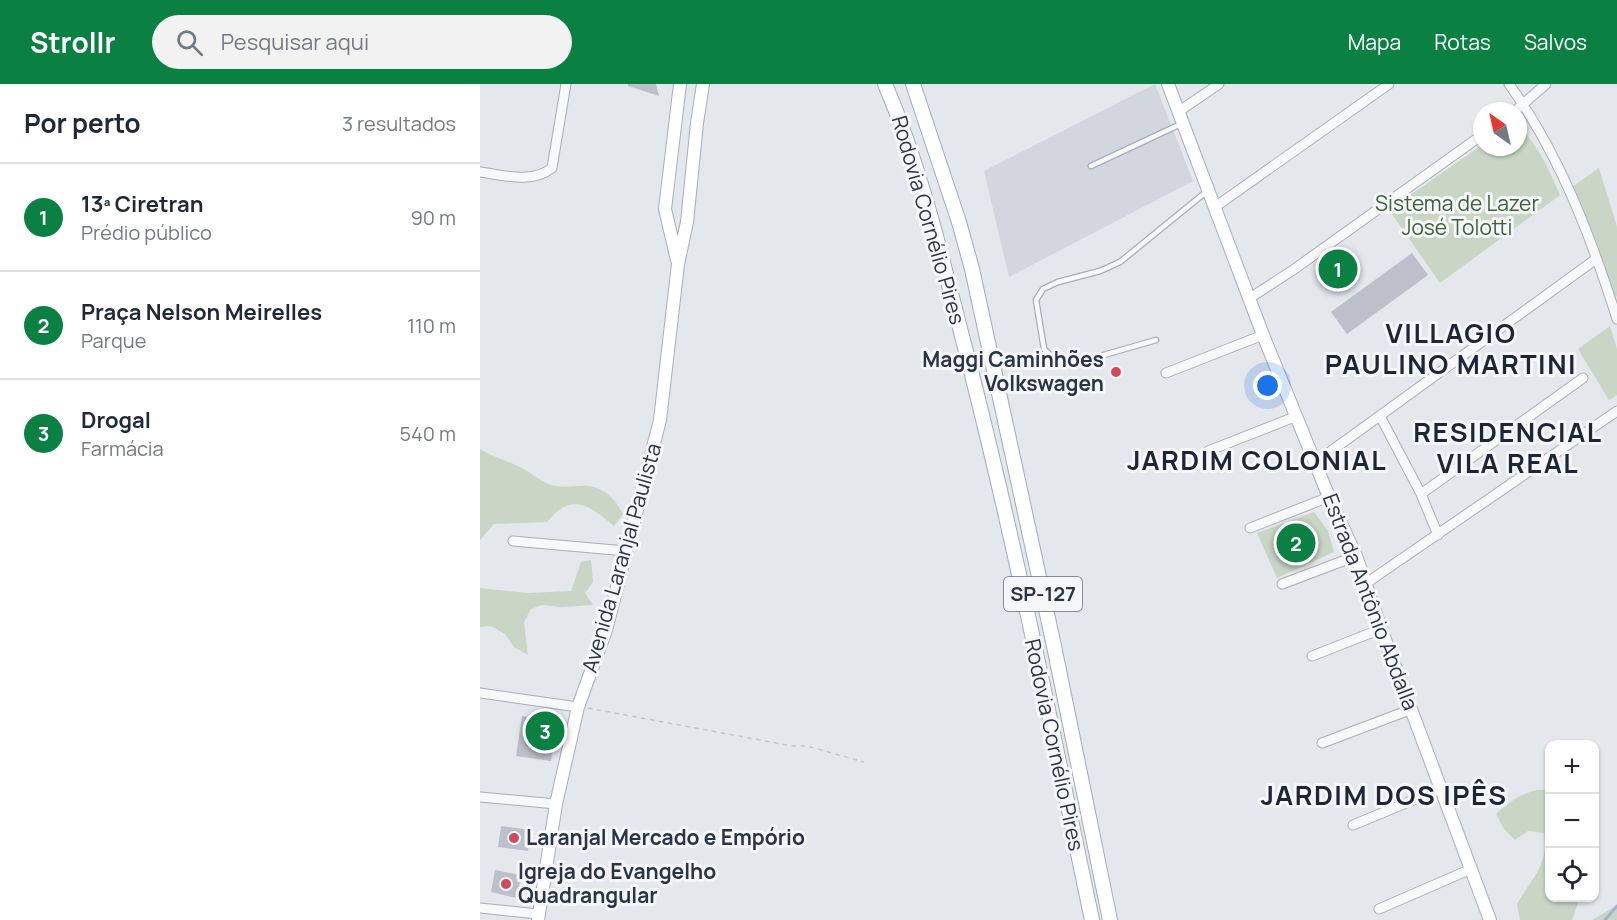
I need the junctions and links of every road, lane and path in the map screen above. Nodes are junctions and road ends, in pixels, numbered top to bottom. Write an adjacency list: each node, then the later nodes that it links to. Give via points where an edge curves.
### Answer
1 (566, 84): 19 (street, via 552,168 543,175 527,178)
2 (680, 84): 17 (street, Avenida Laranjal Paulista)
3 (703, 84): 16 (street, Avenida Laranjal Paulista)
4 (885, 84): 61 (main road, Rodovia Cornélio Pires / SP-127, via 927,206 990,445)
5 (913, 84): 62 (main road, Rodovia Cornélio Pires / SP-127, via 972,269)
6 (1168, 84): 14 (street, Estrada Antônio Abdalla)
7 (1219, 84): 14 (street)
8 (1389, 84): 21 (street)
9 (1509, 84): 11 (street)
10 (1546, 84): 12 (street)
11 (1522, 102)
12 (1526, 102)
13 (1527, 109): 24 (street, via 1570,189)
14 (1180, 118): 18 (lane); 20 (street, Estrada Antônio Abdalla)
15 (1473, 141): 26 (street)
16 (694, 144): 17 (street, via 682,159); 23 (street, Avenida Laranjal Paulista)
17 (671, 154): 22 (street, Avenida Laranjal Paulista)
18 (1091, 166)
19 (480, 172)
20 (1208, 190): 21 (street, Estrada Antônio Abdalla); 29 (lane, via 1120,262 1058,282 1043,289 1035,300 1044,349 1056,361 1076,363)
21 (1215, 207): 26 (street, Estrada Antônio Abdalla)
22 (665, 209): 23 (street); 25 (street, Avenida Laranjal Paulista)
23 (687, 222): 25 (street, Avenida Laranjal Paulista)
24 (1596, 259): 27 (street); 34 (street)
25 (678, 264): 42 (street, Avenida Laranjal Paulista, via 660,420)
26 (1250, 298): 28 (street, Estrada Antônio Abdalla)
27 (1617, 320)
28 (1263, 335): 30 (street); 33 (street, Estrada Antônio Abdalla)
29 (1156, 340)
30 (1166, 373)
31 (1583, 378): 37 (street)
32 (1617, 411): 40 (street)
33 (1297, 416): 35 (street); 36 (street, Estrada Antônio Abdalla)
34 (1380, 416): 36 (street); 37 (street)
35 (1208, 451)
36 (1316, 462): 38 (street, Estrada Antônio Abdalla)
37 (1421, 494): 40 (street)
38 (1329, 497): 39 (street); 43 (street, Estrada Antônio Abdalla)
39 (1250, 528)
40 (1438, 535): 45 (street)
41 (513, 541): 42 (street)
42 (626, 551): 49 (street, Avenida Laranjal Paulista, via 606,630)
43 (1356, 556): 44 (street); 45 (street, Estrada Antônio Abdalla)
44 (1282, 584)
45 (1365, 584): 46 (street, Estrada Antônio Abdalla)
46 (1381, 629): 47 (street); 50 (street, Estrada Antônio Abdalla)
47 (1311, 656)
48 (480, 693): 49 (street)
49 (579, 706): 52 (path, via 807,747); 55 (street, Avenida Laranjal Paulista)
50 (1412, 709): 51 (street); 53 (street, Estrada Antônio Abdalla)
51 (1322, 743)
52 (864, 762)
53 (1440, 789): 56 (street); 57 (street, Estrada Antônio Abdalla)
54 (480, 797): 55 (street)
55 (556, 804): 60 (street, Avenida Laranjal Paulista)
56 (1353, 825)
57 (1471, 869): 59 (street); 63 (street, Estrada Antônio Abdalla)
58 (480, 908): 60 (street)
59 (1379, 909)
60 (538, 917)
61 (1092, 920)
62 (1110, 920)
63 (1490, 920)

